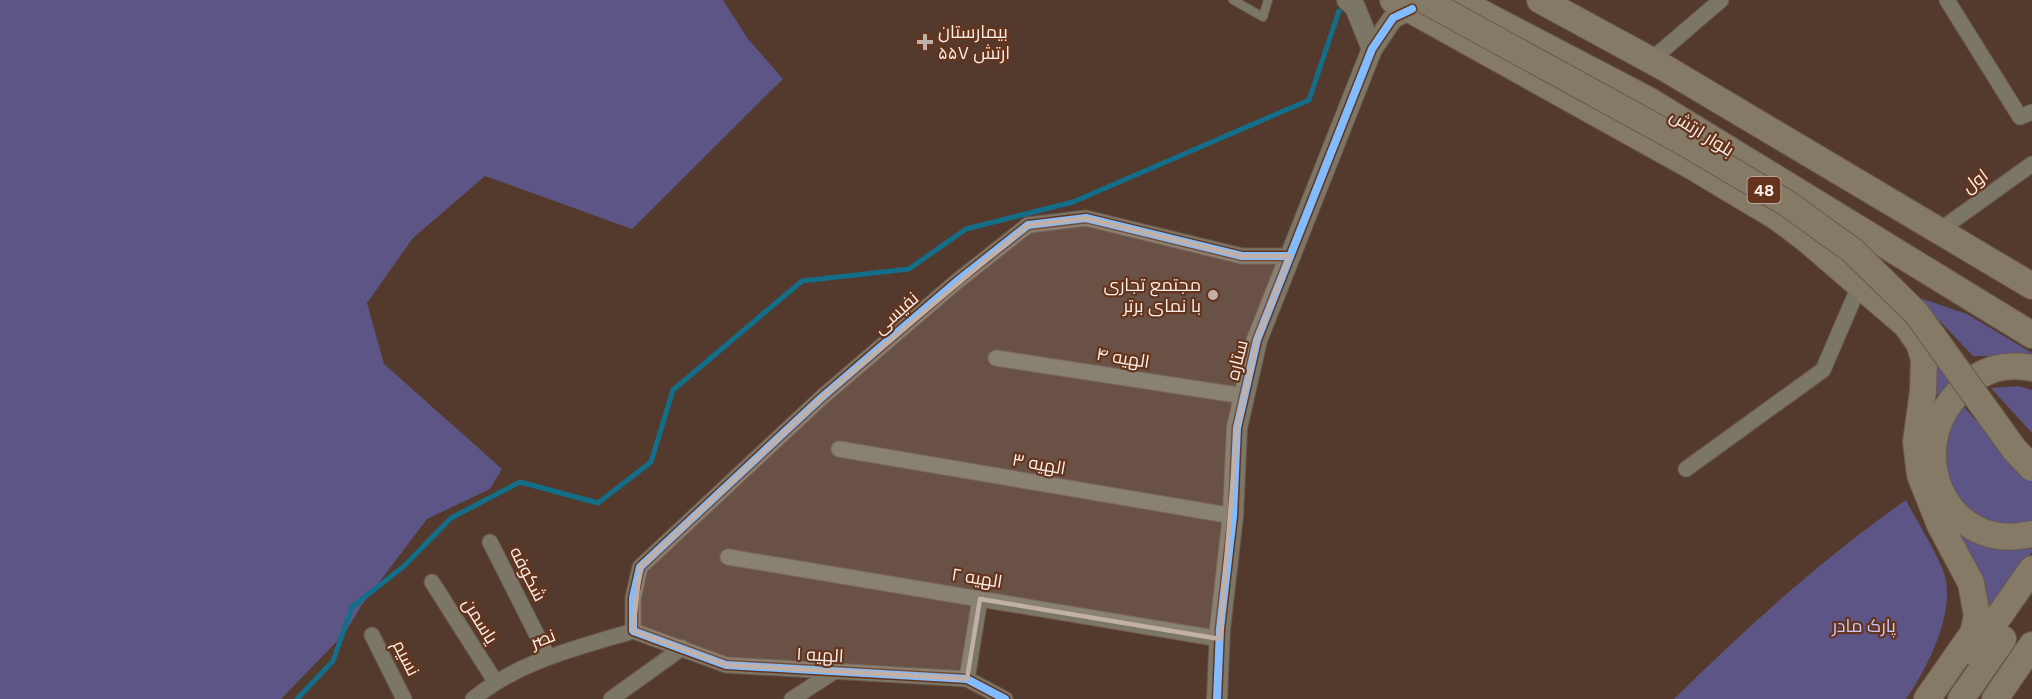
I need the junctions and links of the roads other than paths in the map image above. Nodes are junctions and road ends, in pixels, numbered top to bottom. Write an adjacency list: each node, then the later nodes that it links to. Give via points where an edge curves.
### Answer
1 (1233, 0): 2 (lane, via 1263,17)
2 (1268, 0)
3 (1347, 0): 9 (street, via 1355,7)
4 (1457, 0): 16 (highway, بلوار ارتش, via 1650,101)
5 (1540, 0): 10 (highway, بلوار ارتش)
6 (1721, 0): 10 (street)
7 (1947, 0): 11 (street)
8 (1410, 3): 9 (street, ستاره, via 1393,18); 14 (highway, via 1695,168); 24 (highway, 48, bridge, via 1685,143 1788,204 1853,251 1923,321 2007,440)
9 (1372, 49): 15 (street, ستاره)
10 (1651, 60): 13 (highway, بلوار ارتش)
11 (2026, 114)
12 (2032, 164): 13 (street, اول)
13 (1940, 230): 18 (highway, بلوار ارتش)
14 (1805, 238): 16 (highway); 17 (highway)
15 (1290, 256): 22 (street, ستاره, via 1257,340); 34 (street, نفیسی, via 1242,256 1086,218 1028,225 821,398 640,567 633,598)
16 (1934, 276): 19 (highway, بلوار ارتش)
17 (1860, 284): 25 (street, via 1823,370); 50 (highway, via 1906,325 1919,343 1925,372 1916,442 1920,475 1940,525 1965,568 1975,600 1973,633)
18 (2032, 286)
19 (2032, 335)
20 (996, 358): 22 (street, الهیه ۴)
21 (2032, 368): 27 (highway, via 1994,368 1974,378 1943,411 1932,441 1937,487 1955,512 1977,530 1991,535)
22 (1244, 396): 26 (street, ستاره, via 1237,428)
23 (839, 449): 26 (street, الهیه ۳)
24 (2032, 468)
25 (1686, 469)
26 (1233, 516): 36 (street, ستاره)
27 (2027, 535)
28 (490, 542): 39 (street, شکوفه)
29 (728, 557): 33 (street, الهیه ۲)
30 (2032, 568): 51 (highway)
31 (432, 582): 43 (street, یاسمن)
32 (2032, 597): 52 (highway)
33 (980, 599): 36 (street, الهیه ۲); 42 (street)
34 (633, 631): 38 (street, الهیه ۱); 39 (street, نصر)
35 (372, 635): 44 (street, نسیم)
36 (1220, 639): 49 (street, ستاره)
37 (2032, 645): 53 (highway)
38 (682, 648): 40 (street, الهیه ۱, via 726,665); 46 (street)
39 (548, 657): 43 (street, نصر)
40 (834, 671): 42 (street, الهیه ۱); 47 (street)
41 (2032, 676): 54 (highway)
42 (967, 679): 48 (street, الهیه ۱)
43 (495, 681): 45 (street, نصر)
44 (404, 699)
45 (473, 699)
46 (611, 699)
47 (792, 699)
48 (1005, 699)
49 (1217, 699)
50 (1927, 699)
51 (1941, 699)
52 (1961, 699)
53 (1995, 699)
54 (2016, 699)

